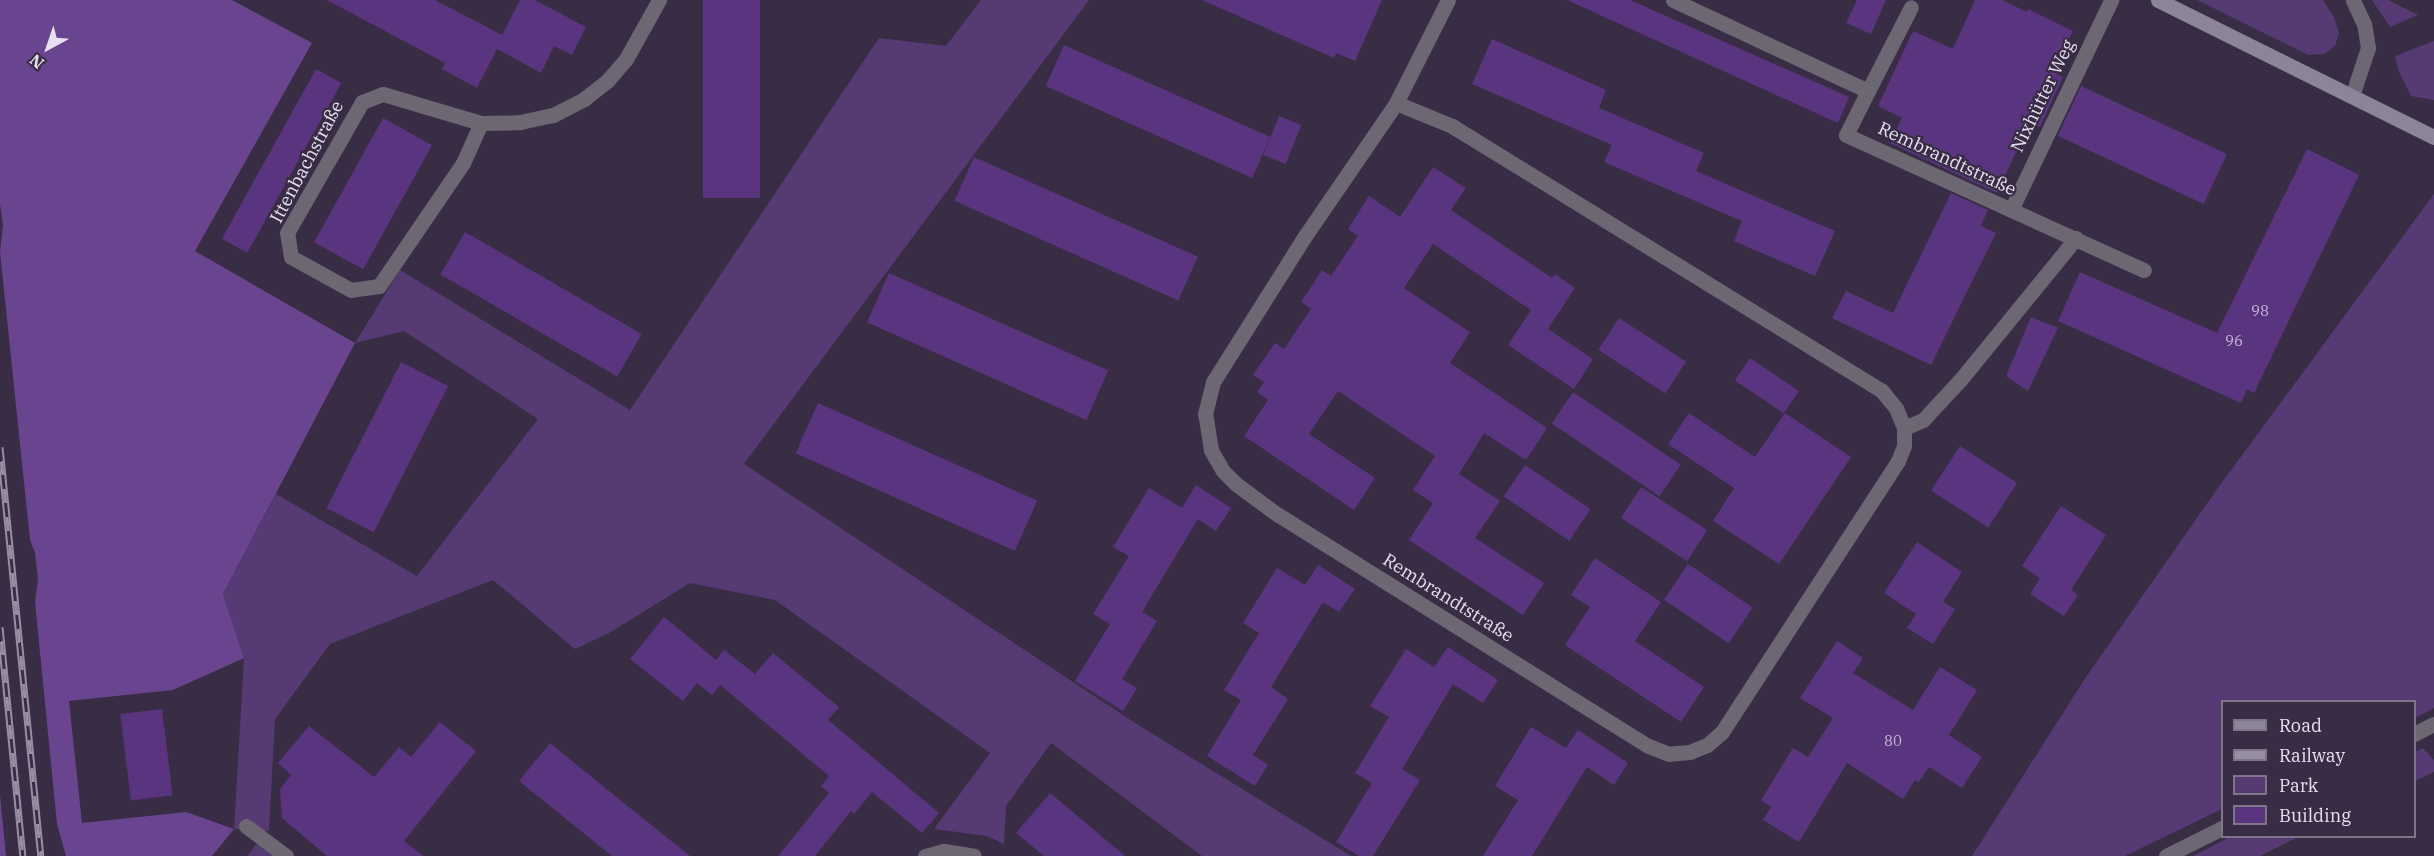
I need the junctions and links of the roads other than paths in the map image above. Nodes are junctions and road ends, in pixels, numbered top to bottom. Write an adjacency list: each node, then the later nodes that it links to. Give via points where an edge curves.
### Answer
1 (659, 0): 11 (street, Ittenbachstraße, via 626,59 584,99 553,115 520,122)
2 (1448, 0): 10 (street, Rembrandtstraße)
3 (1673, 0): 8 (street)
4 (2112, 0): 13 (street, Nixhütter Weg)
5 (2158, 0): 9 (main road)
6 (2353, 0): 9 (street, via 2364,24 2368,48)
7 (1911, 7): 8 (street, Rembrandtstraße)
8 (1868, 91): 13 (street, Rembrandtstraße, via 1846,135)
9 (2352, 96): 12 (main road)
10 (1396, 103): 16 (street, via 1452,126 1882,391 1896,408); 16 (street, Rembrandtstraße, via 1299,245 1208,393 1206,427 1216,460 1236,484 1278,515 1648,746 1669,754 1690,752 1707,745 1722,732 1890,475 1904,446)
11 (481, 123): 11 (street, Ittenbachstraße, via 463,163 379,286 351,290 291,258 287,233 362,102 383,94)
12 (2434, 137)
13 (2011, 210): 14 (street, Rembrandtstraße)
14 (2076, 238): 15 (street, Rembrandtstraße); 16 (street, via 1961,379 1923,420)
15 (2144, 270)
16 (1904, 428)
17 (2434, 724): 18 (street)
18 (2416, 733)
19 (246, 826): 21 (street)
20 (2221, 829): 24 (street)
21 (286, 856)
22 (925, 856): 23 (street, via 944,851)
23 (974, 856)
24 (2166, 856)

